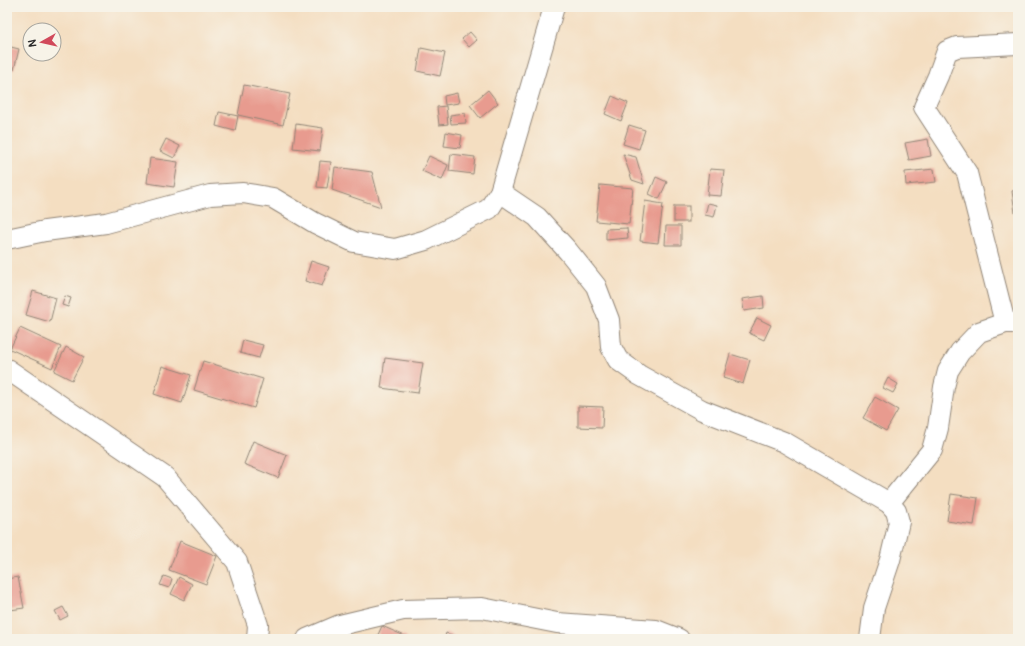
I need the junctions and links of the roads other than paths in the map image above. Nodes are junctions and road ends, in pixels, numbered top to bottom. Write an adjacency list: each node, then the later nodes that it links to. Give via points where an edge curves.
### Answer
1 (554, 7): 3 (street)
2 (1018, 44): 5 (street, via 957,47 947,51 924,107 967,173)
3 (500, 192): 4 (street, via 489,209 426,240 395,249 354,242 273,198 243,193 210,195 106,223); 7 (street, via 537,217 596,286 609,320 611,347 618,360 638,375 702,410 784,442)
4 (7, 239)
5 (1011, 323): 7 (street, via 979,332 960,352 948,371 932,450)
6 (7, 369): 8 (street, via 165,477 237,562 258,625)
7 (889, 503): 11 (street, via 896,511 899,522 874,608)
8 (257, 639)
9 (307, 639): 10 (street, via 340,625 403,610 482,608 557,623 656,630)
10 (679, 639)
11 (870, 639)

